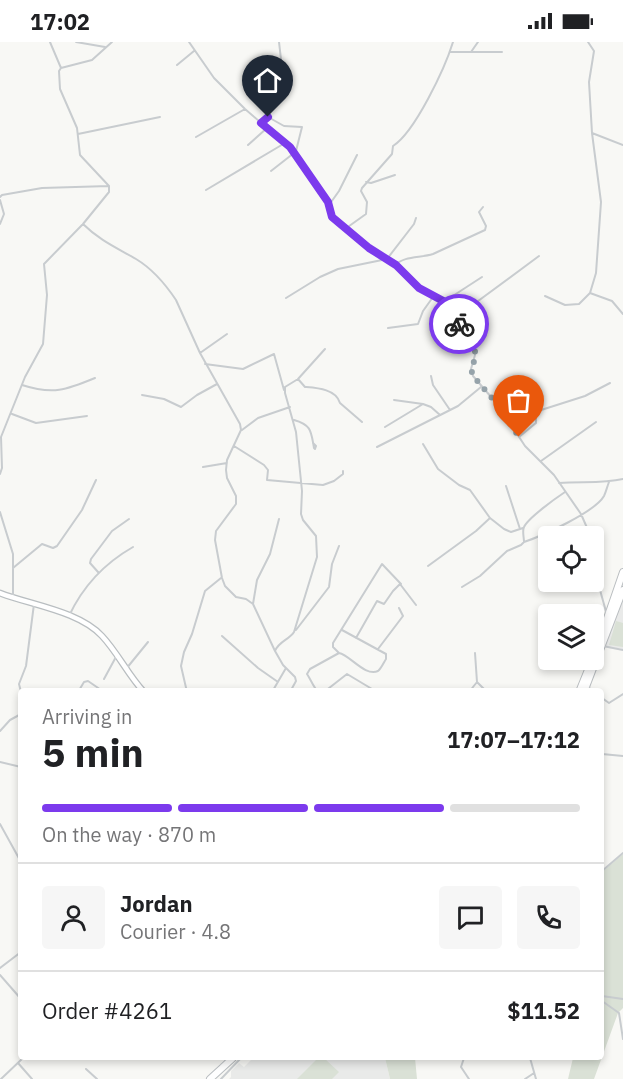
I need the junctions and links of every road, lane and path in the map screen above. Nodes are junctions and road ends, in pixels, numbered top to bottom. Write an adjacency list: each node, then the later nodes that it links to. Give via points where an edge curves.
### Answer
1 (50, 42): 15 (street)
2 (76, 42): 9 (street)
3 (112, 42): 9 (street)
4 (189, 42): 10 (street)
5 (279, 42): 18 (street, via 285,94)
6 (453, 42): 11 (street)
7 (478, 42): 12 (street)
8 (588, 42): 22 (street, via 594,54 589,82)
9 (105, 47): 15 (street, via 92,60)
10 (194, 51): 14 (street); 16 (street)
11 (450, 52): 12 (street); 31 (street, via 405,137)
12 (471, 52): 13 (street)
13 (502, 52)
14 (177, 65)
15 (61, 68): 21 (street, via 60,89)
16 (245, 109): 19 (street); 23 (street)
17 (160, 117): 21 (street)
18 (268, 117): 19 (street); 27 (street, via 284,126 302,127)
19 (261, 123): 20 (street)
20 (267, 128): 24 (street); 25 (street)
21 (78, 134): 32 (street, via 80,155)
22 (592, 134): 26 (street); 45 (street, via 601,202 596,273)
23 (196, 137)
24 (285, 143): 27 (street); 33 (street)
25 (248, 145)
26 (623, 145)
27 (295, 154): 29 (street); 35 (street)
28 (357, 155): 35 (street)
29 (271, 171)
30 (395, 175): 31 (street)
31 (366, 182): 40 (street, via 361,191 367,212)
32 (109, 186): 34 (street, via 42,188 2,195); 39 (street, via 109,192)
33 (206, 190)
34 (0, 199): 38 (street, via 4,217)
35 (329, 206): 40 (street, via 331,215)
36 (483, 207): 43 (street, via 479,212 485,230)
37 (416, 218): 42 (street)
38 (0, 224)
39 (83, 224): 55 (street, via 136,259 170,291); 62 (street, via 44,264 44,338)
40 (345, 229): 42 (street)
41 (539, 256): 51 (street)
42 (387, 259): 43 (street); 48 (street, via 338,269)
43 (396, 265): 47 (street)
44 (482, 277): 49 (street)
45 (590, 293): 46 (street, via 576,305 565,305); 50 (street, via 612,301)
46 (545, 296)
47 (433, 297): 49 (street); 52 (street, via 417,325)
48 (286, 298)
49 (445, 301): 51 (street)
50 (623, 314)
51 (456, 320): 63 (street, via 474,344 471,372)
52 (388, 327)
53 (227, 334): 55 (street)
54 (325, 349): 59 (street)
55 (200, 353): 56 (street)
56 (205, 364): 61 (street); 64 (street, via 243,369 274,354)
57 (431, 376): 69 (street, via 433,386)
58 (95, 378): 62 (street, via 59,391 38,391)
59 (297, 379): 64 (street, via 285,387); 74 (street, via 303,386 333,393)
60 (610, 382): 80 (street, via 585,396 538,411 536,423)
61 (217, 384): 65 (street, via 181,407); 79 (street)
62 (22, 385): 70 (street)
63 (481, 387): 69 (street); 80 (street)
64 (285, 393): 68 (street)
65 (142, 395)
66 (394, 400): 67 (street)
67 (423, 404): 71 (street); 77 (street)
68 (290, 407): 73 (street); 79 (street, via 258,418)
69 (450, 410): 71 (street)
70 (12, 414): 72 (street, via 36,423); 78 (street)
71 (440, 415): 85 (street)
72 (87, 416)
73 (294, 420): 82 (street, via 307,425); 93 (street)
74 (362, 422)
75 (596, 422): 86 (street)
76 (0, 425): 78 (street)
77 (385, 427)
78 (5, 428): 81 (street)
79 (241, 430): 84 (street)
80 (519, 437): 86 (street)
81 (0, 443): 90 (street)
82 (313, 443)
83 (423, 444): 100 (street, via 438,469 470,490)
84 (234, 446): 87 (street); 93 (street, via 264,465 267,480)
85 (376, 447)
86 (541, 461): 95 (street)
87 (227, 463): 88 (street); 112 (street, via 227,478 237,500 215,535)
88 (203, 467)
89 (343, 471): 93 (street, via 334,481 323,484)
90 (0, 474)
91 (623, 479): 94 (street)
92 (96, 480): 109 (street, via 82,510 57,546 42,544)
93 (301, 482): 127 (street, via 301,514 316,536 317,556)
94 (609, 482): 95 (street); 99 (street, via 602,498)
95 (559, 483): 97 (street)
96 (506, 486): 104 (street)
97 (565, 492): 99 (street); 104 (street)
98 (0, 512): 109 (street)
99 (581, 514): 103 (street); 105 (street)
100 (490, 518): 104 (street, via 508,531); 108 (street)
101 (129, 519): 110 (street, via 112,531 91,559)
102 (279, 519): 120 (street, via 270,554 256,580)
103 (586, 526)
104 (522, 528): 105 (street)
105 (524, 542): 114 (street, via 507,550)
106 (339, 546): 127 (street, via 329,587)
107 (133, 547): 110 (street)
108 (428, 566)
109 (13, 568): 118 (street)
110 (98, 572): 123 (street)
111 (623, 572): 124 (highway)
112 (222, 578): 120 (street, via 232,594); 150 (street, via 205,591 184,652 181,666)
113 (401, 584): 121 (street); 126 (street, via 382,564); 129 (street, via 384,604 377,601)
114 (462, 587)
115 (623, 591): 131 (highway)
116 (601, 592): 124 (street)
117 (0, 593): 118 (main road)
118 (13, 597): 119 (main road)
119 (34, 604): 123 (main road); 146 (street)
120 (253, 604): 135 (street)
121 (416, 605)
122 (399, 608): 133 (street, via 403,616)
123 (69, 616): 138 (main road, via 96,630)
124 (608, 618): 125 (highway)
125 (604, 629)
126 (342, 630): 129 (street); 136 (street, via 333,645)
127 (294, 632): 135 (street)
128 (222, 636): 144 (street)
129 (356, 638): 133 (street)
130 (148, 642): 140 (street)
131 (604, 643)
132 (604, 646): 134 (street)
133 (378, 649): 136 (street, via 387,657 375,671 360,668)
134 (623, 650)
135 (275, 651): 139 (street)
136 (339, 653): 153 (street, via 310,669 307,674)
137 (475, 653): 145 (street)
138 (117, 656): 140 (main road); 143 (street)
139 (286, 668): 144 (street); 152 (street, via 296,679)
140 (126, 669): 149 (main road)
141 (588, 670): 158 (highway)
142 (594, 670): 159 (highway)
143 (104, 679)
144 (278, 682): 151 (street)
145 (477, 682): 156 (street); 157 (street)
146 (20, 688)
147 (80, 688): 148 (street, via 88,681)
148 (98, 688)
149 (139, 688)
150 (186, 688)
151 (274, 688)
152 (292, 688)
153 (314, 688)
154 (329, 688): 155 (street, via 347,674)
155 (370, 688)
156 (473, 688)
157 (483, 688)
158 (581, 688)
159 (586, 688)
160 (623, 693): 161 (street, via 609,703)
161 (604, 699)
162 (18, 716): 163 (street)
163 (0, 731)
164 (604, 754): 165 (street)
165 (623, 756)
166 (0, 762): 167 (street)
167 (18, 766)
168 (0, 824): 170 (street)
169 (623, 853): 171 (street)
170 (18, 857)
171 (604, 869)
172 (18, 954): 173 (street)
173 (0, 969)
174 (0, 975): 175 (street)
175 (18, 996)
176 (604, 996): 177 (street)
177 (623, 999)
178 (604, 1002): 179 (street, via 619,1013)
179 (623, 1039)
180 (21, 1060): 185 (street)
181 (232, 1060): 191 (highway)
182 (233, 1060): 192 (highway)
183 (463, 1060): 193 (street, via 460,1067)
184 (531, 1060): 187 (street)
185 (18, 1063): 188 (street); 189 (street)
186 (86, 1069): 190 (street)
187 (534, 1072): 194 (street); 195 (street)
188 (2, 1079)
189 (32, 1079)
190 (98, 1079)
191 (208, 1079)
192 (219, 1079)
193 (470, 1079)
194 (525, 1079)
195 (536, 1079)

